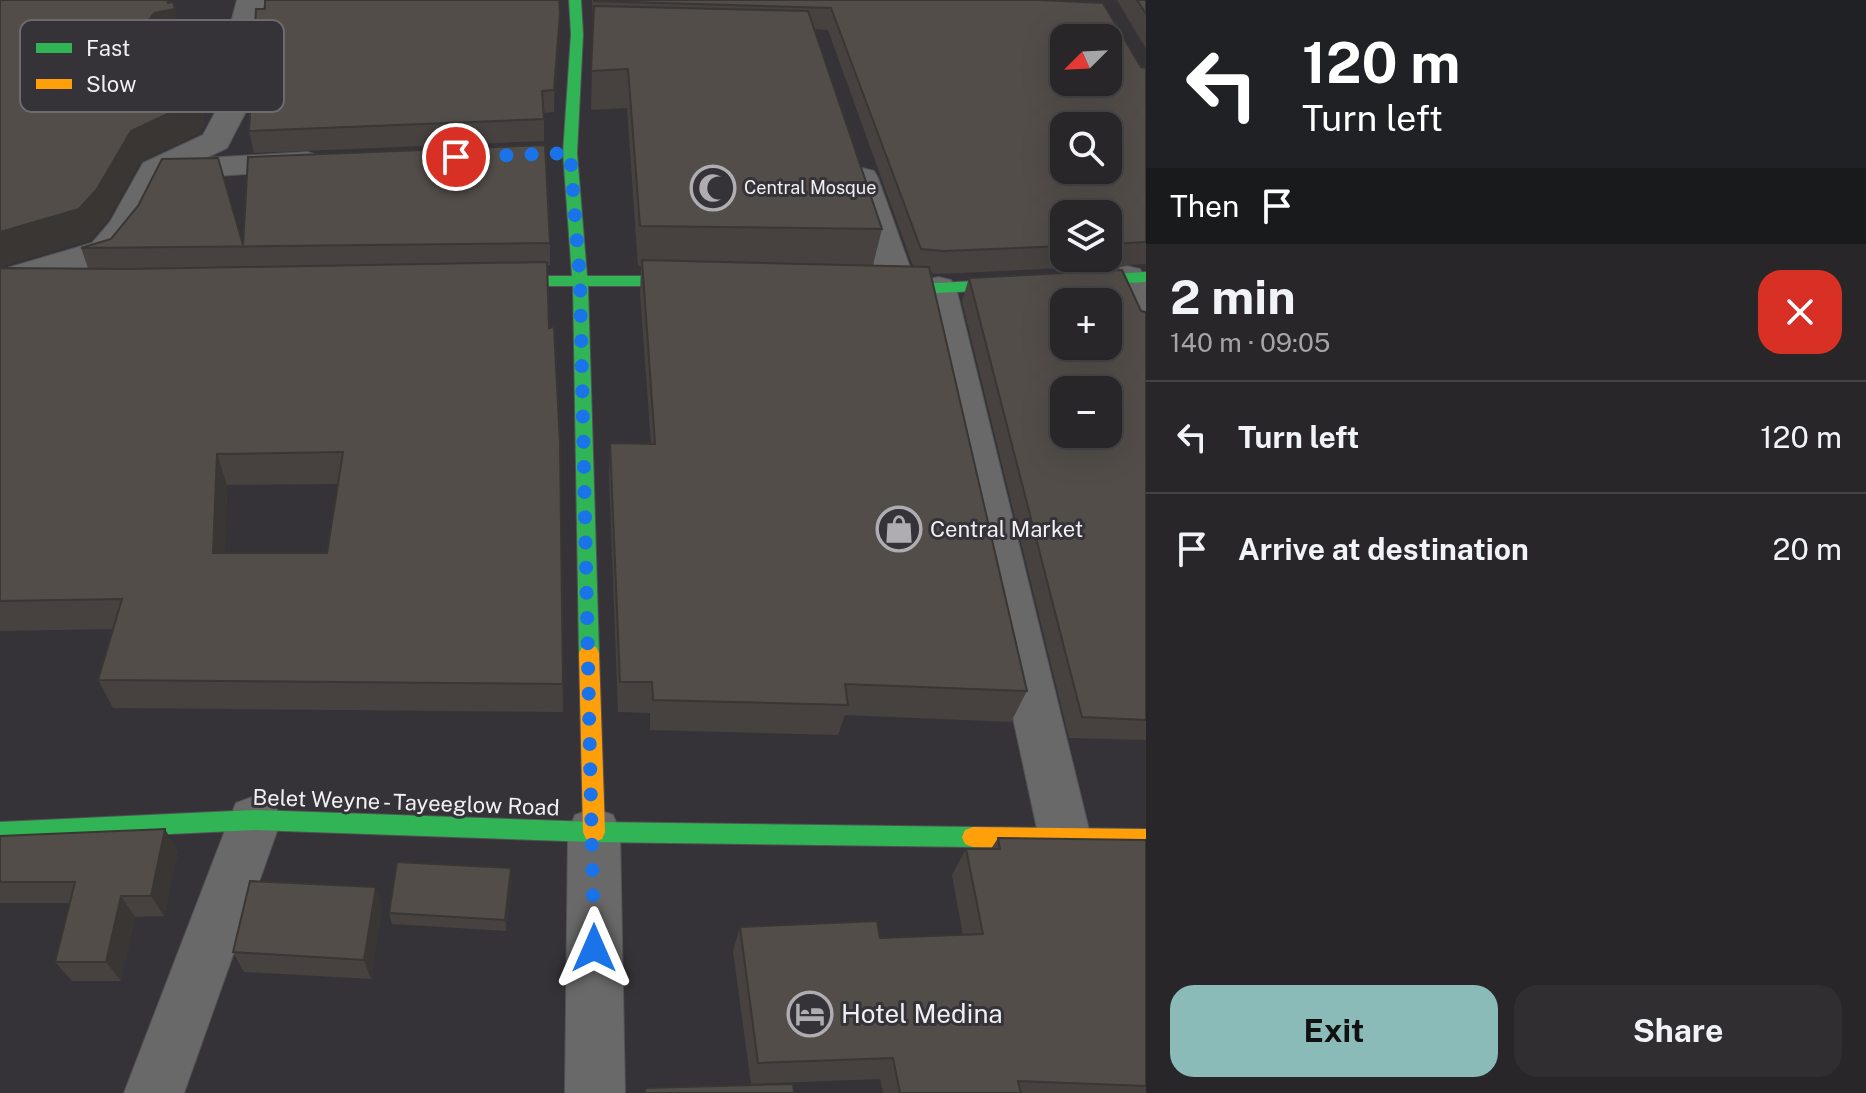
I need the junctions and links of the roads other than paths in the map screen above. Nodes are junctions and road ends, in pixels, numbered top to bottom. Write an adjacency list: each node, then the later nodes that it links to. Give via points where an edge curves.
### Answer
1 (251, 0): 3 (street)
2 (575, 0): 4 (street)
3 (246, 20)
4 (577, 34): 5 (street); 11 (street, via 554,154)
5 (609, 35)
6 (231, 112): 9 (street, via 216,141)
7 (851, 147): 17 (street)
8 (343, 161): 9 (street)
9 (154, 170): 14 (street, via 125,226 104,251)
10 (1137, 277): 17 (street); 18 (street)
11 (580, 279): 12 (street); 13 (street); 21 (street)
12 (470, 281)
13 (723, 282)
14 (0, 284): 16 (street)
15 (851, 284): 17 (street)
16 (46, 286)
17 (918, 286): 22 (street)
18 (1146, 323)
19 (255, 820): 20 (street, Belet Weyne - Tayeeglow Road); 21 (street, Belet Weyne - Tayeeglow Road); 24 (street)
20 (0, 832)
21 (594, 832): 22 (street, Belet Weyne - Tayeeglow Road); 25 (street)
22 (1065, 838): 23 (street, Belet Weyne - Tayeeglow Road)
23 (1146, 839)
24 (154, 1093)
25 (595, 1093)

